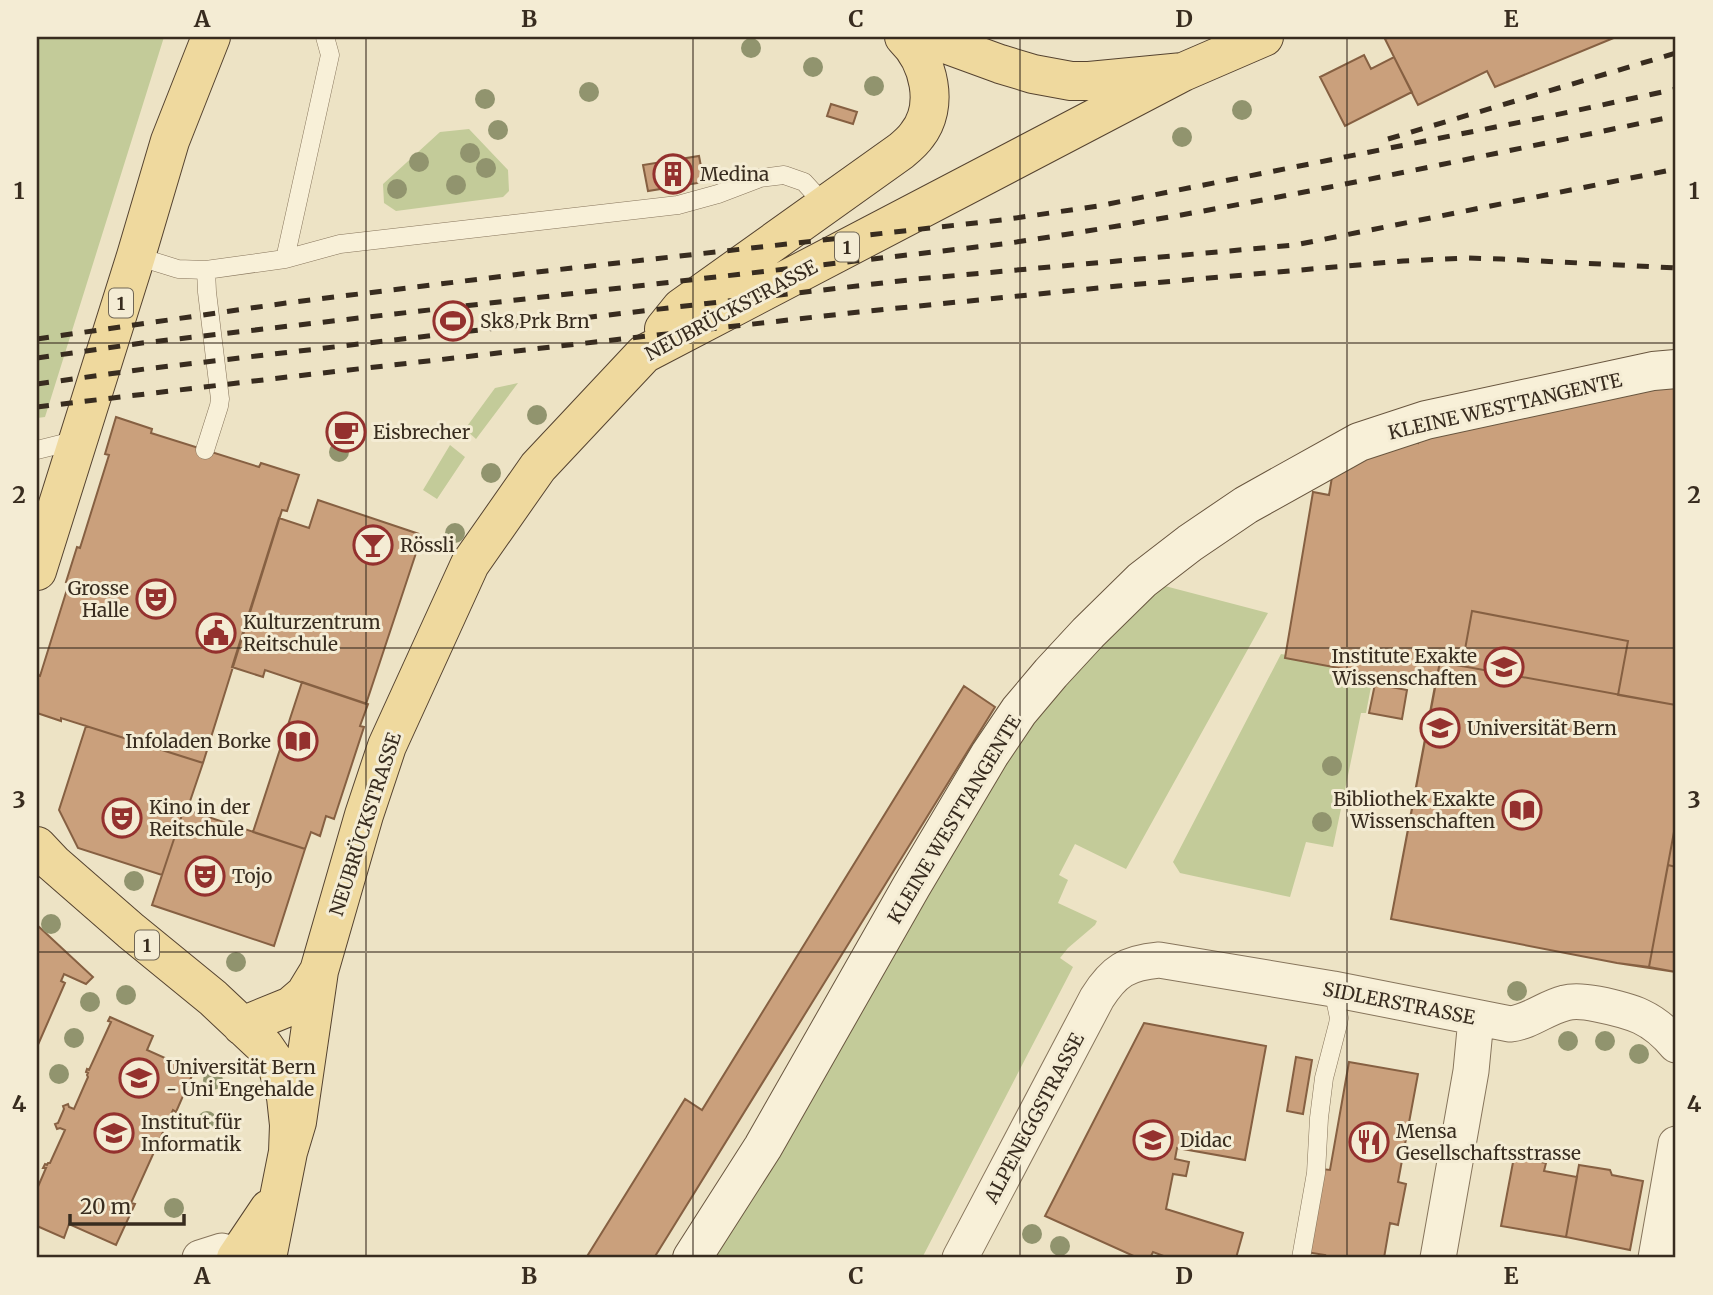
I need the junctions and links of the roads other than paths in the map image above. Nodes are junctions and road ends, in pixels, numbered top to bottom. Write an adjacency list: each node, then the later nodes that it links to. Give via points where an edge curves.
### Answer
1 (211, 37): 8 (main road, 1, via 170,141)
2 (324, 37): 9 (lane, via 330,55)
3 (904, 37): 7 (main road, via 927,73 924,124 910,143)
4 (926, 37): 6 (main road, 1, via 1015,69 1071,80)
5 (1264, 37): 6 (main road, 1)
6 (1183, 72): 11 (main road, NEUBRÜCKSTRASSE / 1)
7 (825, 205): 9 (lane, via 804,181 784,175 760,178 678,205 340,244); 11 (main road, via 681,307)
8 (136, 256): 10 (lane, via 178,269); 13 (main road, 1)
9 (285, 259): 10 (lane)
10 (206, 270): 15 (lane, via 220,399)
11 (644, 354): 18 (main road, NEUBRÜCKSTRASSE / 1, via 538,467 470,564 387,746)
12 (1676, 369): 28 (main road, KLEINE WESTTANGENTE, via 1426,420 1359,442 1246,505 1142,580 1051,673 990,754 763,1147)
13 (77, 440): 14 (lane); 16 (main road, 1)
14 (37, 450)
15 (205, 450)
16 (37, 571)
17 (37, 846): 22 (main road, 1)
18 (319, 971): 22 (main road, NEUBRÜCKSTRASSE / 1, via 291,1006); 25 (main road, NEUBRÜCKSTRASSE, via 297,1122)
19 (1111, 979): 20 (street, SIDLERSTRASSE, via 1140,962 1159,960); 29 (street, ALPENEGGSTRASSE)
20 (1333, 989): 21 (street, SIDLERSTRASSE); 30 (lane, via 1339,1018 1324,1078 1316,1173)
21 (1476, 1019): 23 (street, SIDLERSTRASSE, via 1522,1023 1568,1001 1585,1002 1640,1015); 31 (street)
22 (242, 1026): 25 (main road, 1, via 277,1065 286,1097)
23 (1676, 1045)
24 (1676, 1144): 32 (street)
25 (288, 1152): 27 (main road, 1, via 278,1195)
26 (200, 1258): 27 (street, via 222,1251)
27 (247, 1258)
28 (692, 1258)
29 (960, 1258)
30 (1301, 1258)
31 (1438, 1258)
32 (1656, 1258)

